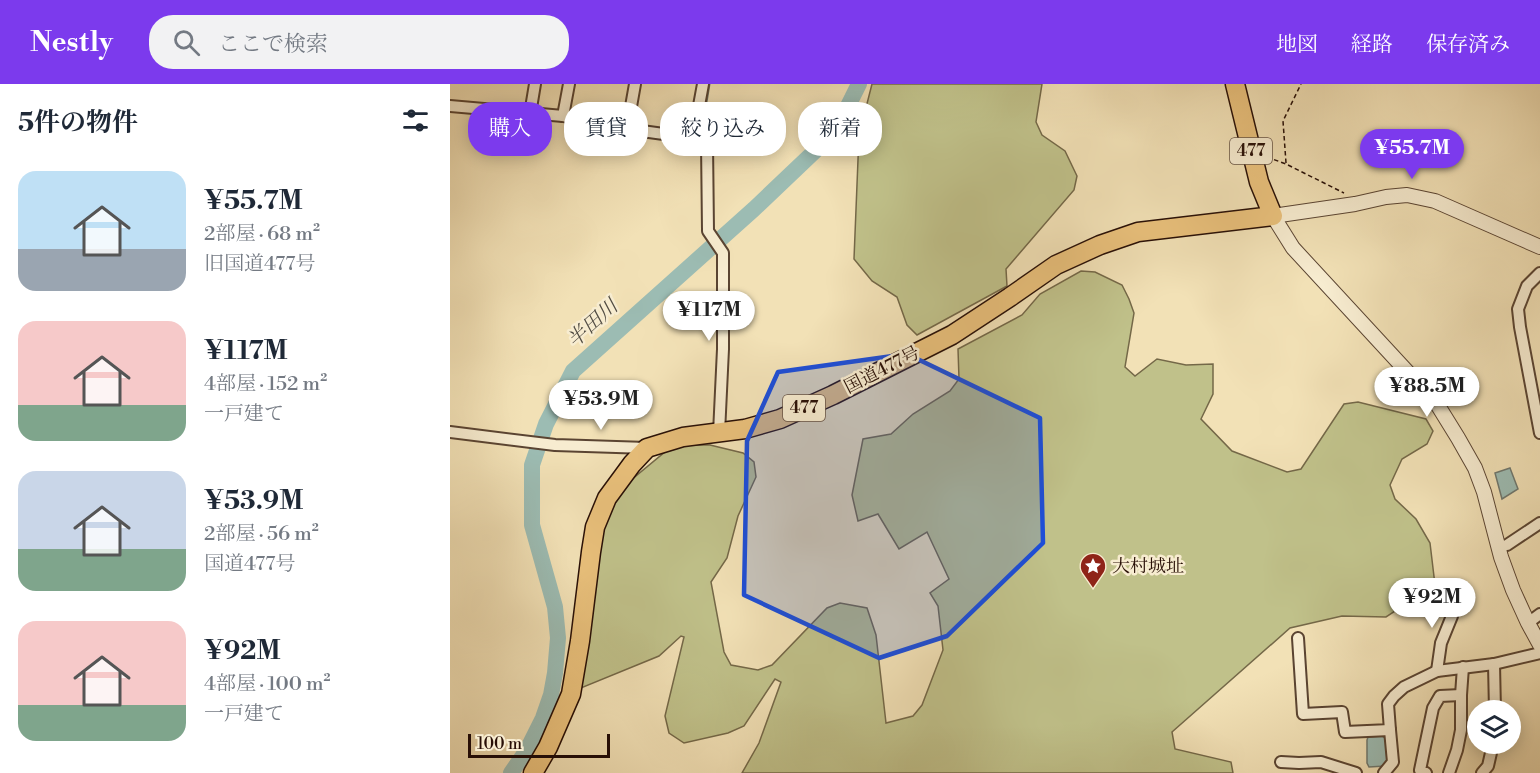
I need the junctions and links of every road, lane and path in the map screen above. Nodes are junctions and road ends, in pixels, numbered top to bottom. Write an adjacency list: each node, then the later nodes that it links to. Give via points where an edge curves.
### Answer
1 (535, 84): 7 (street)
2 (569, 84): 8 (street)
3 (635, 84): 9 (street)
4 (703, 84): 10 (street)
5 (1235, 84): 15 (highway, 477)
6 (1301, 84): 17 (path, via 1283,121)
7 (532, 102)
8 (566, 102)
9 (632, 102)
10 (700, 102)
11 (450, 106): 12 (street)
12 (468, 108)
13 (552, 115): 14 (street)
14 (564, 116)
15 (1252, 155): 17 (path); 19 (highway, 477)
16 (708, 156): 23 (street, via 708,231 723,253)
17 (1286, 164): 18 (path, via 1349,195)
18 (1354, 204): 19 (street); 20 (street, via 1407,195 1435,201)
19 (1273, 216): 23 (highway, 国道477号 / 477, via 1138,232 1100,245 1056,265 952,335 851,386 780,419); 27 (street, via 1293,248 1437,404 1475,468)
20 (1540, 247)
21 (1540, 273): 24 (street, via 1527,286 1518,309)
22 (450, 432): 25 (street, via 555,445)
23 (719, 433): 25 (highway, 国道477号 / 477, via 683,437)
24 (1540, 433)
25 (647, 448): 42 (highway, via 608,498 595,527 571,694)
26 (1540, 523): 27 (street)
27 (1499, 547): 30 (street)
28 (1458, 592): 36 (street, via 1441,643)
29 (1540, 614): 30 (street)
30 (1528, 623): 32 (street)
31 (1298, 638): 39 (street, via 1303,714 1342,712 1345,732)
32 (1540, 645)
33 (1540, 653): 34 (street)
34 (1494, 664): 35 (street); 38 (street)
35 (1463, 667): 36 (street); 37 (street)
36 (1437, 671): 39 (street, via 1394,696 1388,704)
37 (1461, 694): 45 (street, via 1440,696 1433,708 1420,770); 46 (street, via 1461,730)
38 (1495, 700)
39 (1390, 730): 44 (street, via 1394,762)
40 (1491, 754): 47 (street)
41 (1281, 762): 43 (street, via 1321,762)
42 (533, 773)
43 (1356, 773)
44 (1384, 773)
45 (1426, 773)
46 (1449, 773)
47 (1482, 773)

